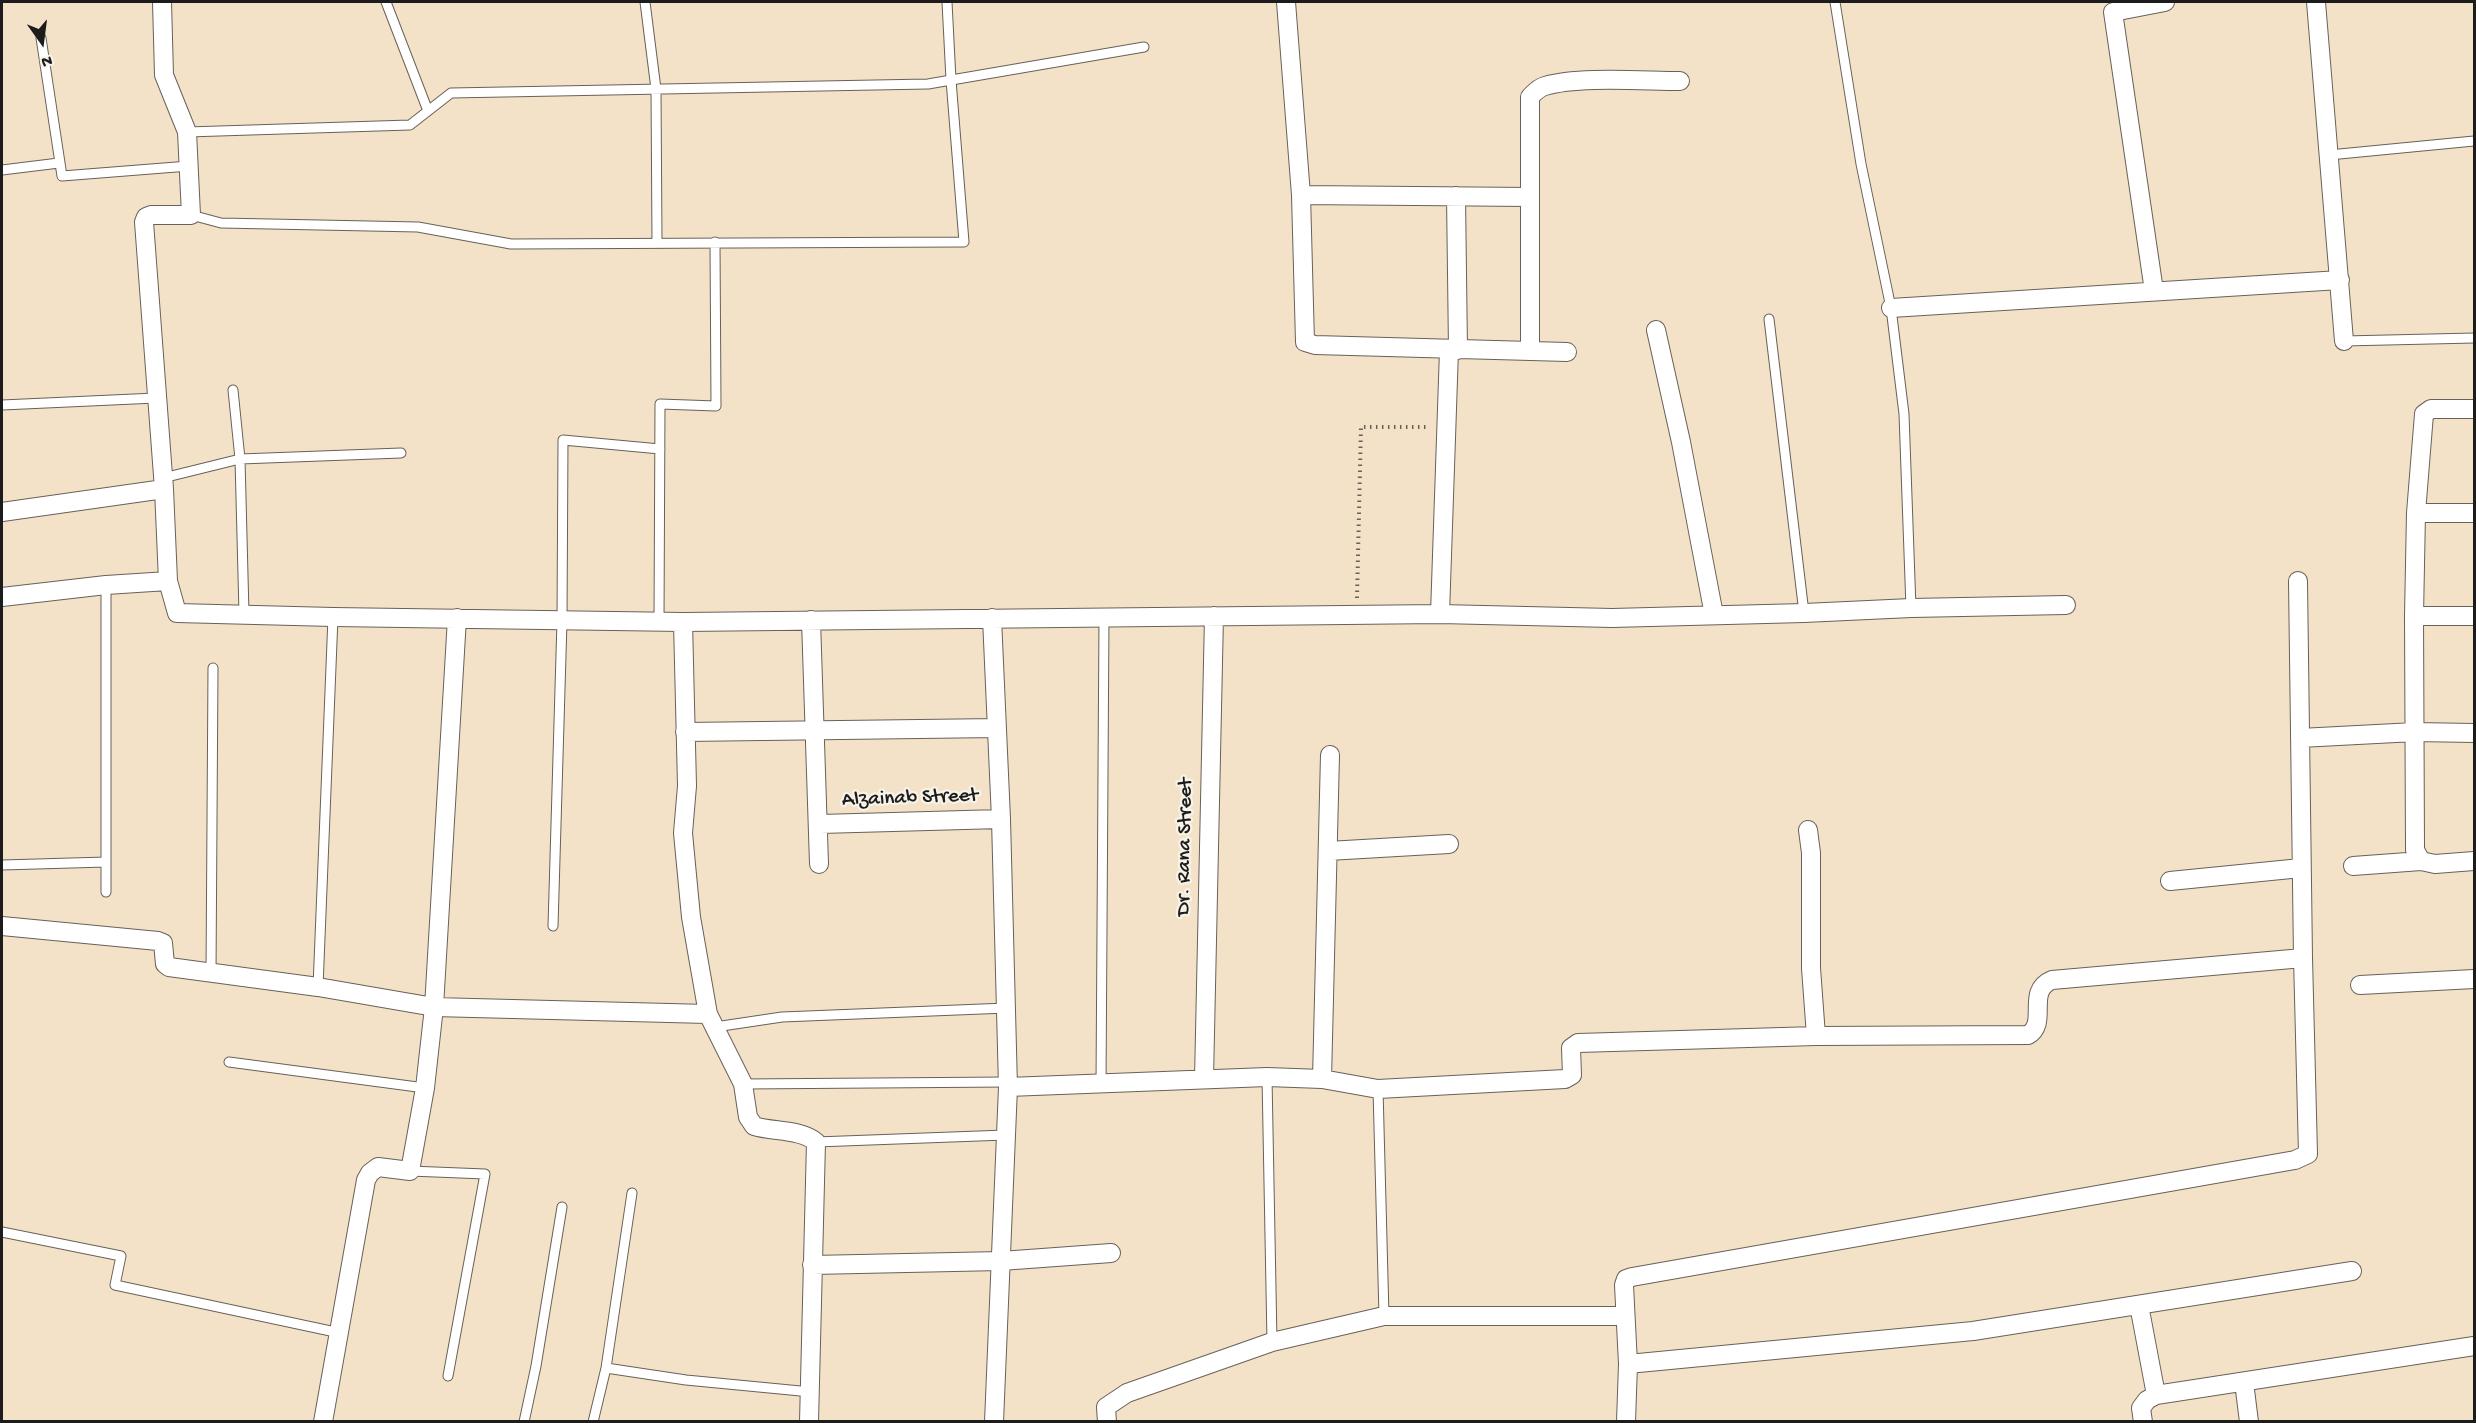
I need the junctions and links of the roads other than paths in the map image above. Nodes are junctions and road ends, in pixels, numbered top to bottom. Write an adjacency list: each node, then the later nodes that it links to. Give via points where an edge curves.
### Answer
1 (162, 2): 15 (street, via 164,75)
2 (386, 2): 14 (lane)
3 (645, 2): 13 (lane)
4 (947, 2): 11 (lane)
5 (1286, 2): 21 (street)
6 (1835, 2): 29 (lane, via 1861,164)
7 (2165, 2): 28 (street, via 2113,12)
8 (2316, 2): 17 (street)
9 (40, 38): 18 (lane)
10 (1144, 47): 11 (lane)
11 (951, 80): 13 (lane, via 928,84); 25 (lane, via 964,242)
12 (1680, 81): 23 (street, via 1580,81 1537,89 1530,97)
13 (656, 89): 14 (lane, via 451,93); 26 (lane)
14 (428, 111): 15 (lane, via 410,125)
15 (187, 132): 19 (street)
16 (2475, 141): 17 (lane)
17 (2329, 155): 27 (street)
18 (59, 163): 19 (lane, via 64,177); 20 (lane)
19 (189, 166): 24 (street)
20 (2, 170)
21 (1301, 195): 22 (street); 34 (street, via 1305,342)
22 (1456, 196): 23 (street); 34 (street)
23 (1530, 198): 35 (street)
24 (191, 215): 26 (lane, via 221,223 418,227 510,244); 38 (street, via 151,215 144,222)
25 (715, 242): 26 (lane); 41 (lane, via 716,406 660,404)
26 (657, 243)
27 (2340, 280): 28 (street); 33 (street)
28 (2154, 291): 29 (street)
29 (1891, 308): 53 (lane, via 1904,414)
30 (1769, 319): 54 (lane)
31 (1656, 330): 57 (street)
32 (2475, 338): 33 (lane)
33 (2344, 340)
34 (1454, 350): 35 (street); 56 (street)
35 (1530, 351): 36 (street)
36 (1567, 352)
37 (233, 390): 43 (lane)
38 (156, 398): 39 (lane); 44 (street)
39 (2, 405)
40 (2475, 409): 46 (street, via 2431,409 2424,414)
41 (660, 449): 66 (lane, via 563,440); 67 (lane)
42 (401, 453): 43 (lane)
43 (240, 459): 44 (lane); 55 (lane)
44 (163, 483): 45 (street); 48 (street)
45 (2, 512)
46 (2416, 513): 47 (street); 59 (street)
47 (2475, 513)
48 (168, 581): 50 (street); 55 (street, via 177,613)
49 (2298, 581): 75 (street)
50 (105, 585): 51 (street); 84 (lane)
51 (2, 597)
52 (2066, 606): 53 (street)
53 (1911, 608): 54 (street)
54 (1804, 613): 57 (street)
55 (244, 614): 61 (street)
56 (1440, 614): 57 (street, via 1612,618); 58 (street)
57 (1714, 615)
58 (1214, 616): 62 (street); 104 (street, Dr. Rana Street)
59 (2414, 616): 60 (street); 73 (street)
60 (2475, 616)
61 (333, 617): 63 (street); 97 (lane)
62 (1104, 617): 64 (street); 108 (lane)
63 (457, 618): 66 (street); 98 (street)
64 (992, 618): 65 (street); 70 (street)
65 (811, 620): 68 (street); 71 (street)
66 (562, 621): 67 (street); 92 (lane)
67 (660, 621): 68 (street)
68 (683, 622): 72 (street)
69 (213, 668): 94 (lane)
70 (998, 728): 71 (street); 77 (street)
71 (815, 731): 72 (street); 78 (street)
72 (685, 732): 100 (street, via 684,833 691,917)
73 (2415, 732): 74 (street); 75 (street); 82 (street, via 2415,850)
74 (2475, 733)
75 (2300, 738): 88 (street)
76 (1330, 754): 81 (street)
77 (1002, 819): 78 (street, Alzainab Street); 99 (street)
78 (820, 824): 85 (street)
79 (1808, 830): 101 (street)
80 (1449, 844): 81 (street)
81 (1328, 851): 105 (street)
82 (2421, 861): 83 (street); 87 (street)
83 (2475, 861)
84 (106, 862): 86 (lane); 90 (lane)
85 (819, 864)
86 (2, 865)
87 (2353, 866)
88 (2301, 868): 89 (street); 93 (street)
89 (2170, 881)
90 (106, 892)
91 (2, 926): 94 (street, via 158,941 163,944 165,964 169,967)
92 (553, 926)
93 (2302, 958): 101 (street, via 2052,980 2039,989 2036,1025 2028,1035); 123 (street, via 2308,1154 2295,1160 1632,1277 1624,1285)
94 (211, 973): 97 (street)
95 (2475, 979): 96 (street)
96 (2360, 985)
97 (318, 987): 98 (street)
98 (434, 1007): 100 (street); 109 (street)
99 (1007, 1008): 100 (lane); 107 (street)
100 (712, 1020): 106 (street)
101 (1816, 1036): 110 (street, via 1578,1043 1571,1048 1572,1075 1565,1080)
102 (229, 1062): 109 (lane)
103 (1267, 1077): 104 (street); 105 (street); 125 (lane)
104 (1204, 1079): 108 (street)
105 (1322, 1079): 110 (street)
106 (743, 1084): 107 (lane); 112 (street, via 748,1117 754,1126)
107 (1007, 1085): 108 (street); 111 (street)
108 (1101, 1085)
109 (425, 1088): 113 (street)
110 (1378, 1089): 122 (lane)
111 (1006, 1135): 112 (lane); 118 (street)
112 (816, 1142): 119 (street)
113 (410, 1171): 124 (street, via 378,1167 366,1180); 129 (lane, via 485,1174)
114 (632, 1193): 128 (lane)
115 (562, 1207): 134 (lane)
116 (2, 1232): 124 (lane, via 121,1256 115,1285)
117 (1111, 1254): 118 (street)
118 (1001, 1261): 119 (street); 137 (street)
119 (812, 1265): 131 (street)
120 (2352, 1271): 121 (street)
121 (2139, 1305): 127 (street, via 1973,1330); 132 (street)
122 (1384, 1316): 123 (street); 125 (street)
123 (1625, 1316): 127 (street)
124 (340, 1333): 133 (street)
125 (1272, 1342): 138 (street, via 1127,1393 1106,1407)
126 (2475, 1346): 130 (street)
127 (1628, 1364): 139 (street)
128 (606, 1368): 131 (lane); 135 (lane)
129 (448, 1376)
130 (2244, 1382): 132 (street); 141 (street)
131 (811, 1392): 136 (street)
132 (2156, 1395): 140 (street, via 2141,1408)
133 (323, 1422)
134 (524, 1422)
135 (593, 1422)
136 (809, 1422)
137 (994, 1422)
138 (1107, 1422)
139 (1626, 1422)
140 (2143, 1422)
141 (2249, 1422)

